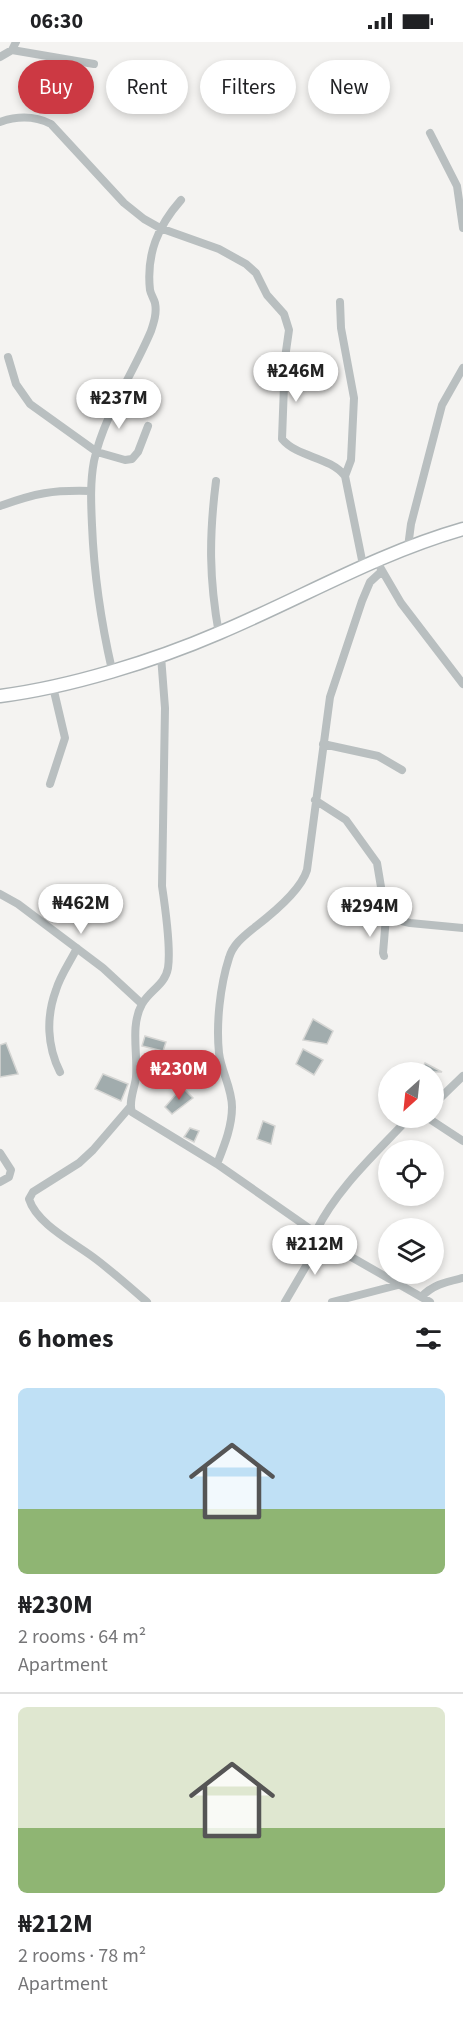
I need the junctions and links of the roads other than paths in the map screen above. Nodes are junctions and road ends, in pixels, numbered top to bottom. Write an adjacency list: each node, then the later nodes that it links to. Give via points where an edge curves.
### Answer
1 (14, 46): 2 (street); 3 (street)
2 (0, 57)
3 (76, 60)
4 (0, 122): 7 (street, via 22,118 51,124 124,203)
5 (430, 133): 8 (street, via 457,186)
6 (181, 200): 7 (street)
7 (160, 228): 13 (street, via 153,245 150,273 155,316); 14 (street, via 219,249 256,273 267,295 284,315 289,330 282,439)
8 (463, 228)
9 (340, 302): 14 (street, via 354,398 351,460)
10 (8, 357): 13 (street, via 16,384 30,404)
11 (463, 368): 19 (street, via 442,405)
12 (148, 426): 13 (street, via 132,459)
13 (97, 452): 16 (street)
14 (345, 476): 21 (street)
15 (216, 481): 22 (street, via 210,555)
16 (90, 491): 17 (street, via 39,493); 24 (street, via 96,589)
17 (0, 506)
18 (463, 529): 19 (main road)
19 (408, 547): 20 (main road)
20 (380, 565): 21 (main road); 25 (street, via 401,603); 28 (street, via 338,670)
21 (363, 566): 22 (main road)
22 (219, 634): 23 (main road)
23 (161, 656): 24 (main road); 37 (street, via 165,708 162,886 168,966 162,984)
24 (112, 670): 26 (main road)
25 (463, 684)
26 (53, 687): 27 (main road); 30 (street, via 65,738)
27 (0, 696)
28 (323, 744): 29 (street, via 378,756); 31 (street)
29 (402, 770)
30 (50, 784)
31 (315, 801): 33 (street, via 346,820 377,863); 46 (street, via 304,879 238,942 228,959 221,993 219,1054 232,1110)
32 (0, 894): 35 (street)
33 (386, 917): 34 (street); 36 (street)
34 (463, 928)
35 (77, 948): 37 (street); 38 (street, via 56,989 49,1022 52,1056)
36 (384, 956)
37 (142, 1004): 41 (street, via 136,1018 136,1076)
38 (60, 1071)
39 (463, 1076): 40 (street)
40 (444, 1096)
41 (130, 1107): 46 (street, via 132,1113); 52 (street, via 79,1163 33,1192 29,1199 47,1223)
42 (399, 1128): 48 (street, via 330,1205)
43 (443, 1128): 44 (street)
44 (463, 1141)
45 (0, 1153): 47 (street, via 11,1170 9,1177)
46 (217, 1164): 48 (street)
47 (0, 1182)
48 (319, 1234): 50 (street); 53 (street)
49 (463, 1278): 51 (street, via 429,1289)
50 (398, 1285): 51 (street); 54 (street)
51 (426, 1300)
52 (147, 1302)
53 (285, 1302)
54 (332, 1302)

